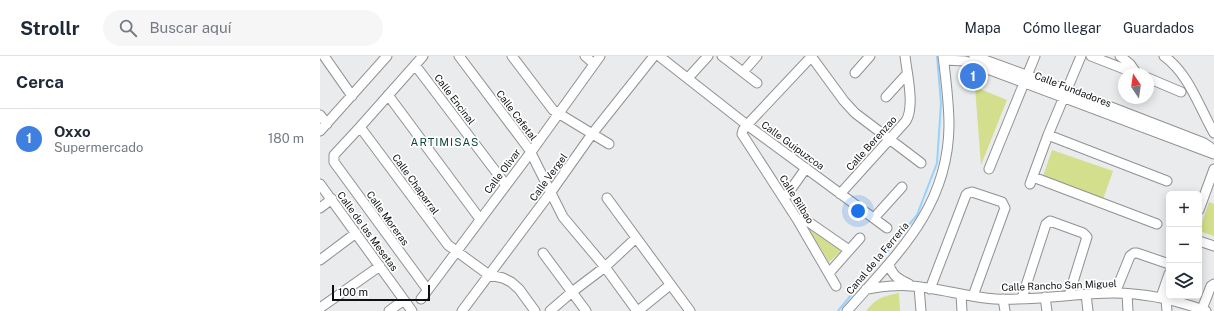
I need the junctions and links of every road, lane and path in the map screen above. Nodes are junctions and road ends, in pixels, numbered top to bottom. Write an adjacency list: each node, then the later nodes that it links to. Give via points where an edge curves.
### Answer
1 (324, 56): 37 (street)
2 (387, 56): 37 (street)
3 (423, 56): 24 (street)
4 (459, 56): 50 (street, Calle Cafetal)
5 (512, 56): 39 (street)
6 (585, 56): 23 (street)
7 (600, 56): 23 (street, Calle Olivar)
8 (654, 56): 46 (street, Calle Vergel)
9 (659, 56): 30 (street, Calle Guipuzcoa)
10 (708, 56): 30 (street)
11 (722, 56): 27 (street)
12 (756, 56): 27 (street)
13 (811, 56): 42 (street); 48 (street, via 850,107)
14 (870, 56): 28 (street)
15 (905, 56): 29 (street, Calle Berenzao)
16 (974, 56): 31 (street, Calle Fundadores)
17 (1035, 56): 31 (street)
18 (1081, 56): 35 (street)
19 (1091, 56): 25 (street)
20 (1120, 56): 26 (street)
21 (1164, 56): 45 (street, via 1183,77)
22 (944, 58): 31 (street, Calle Fundadores, via 969,62); 84 (street, Canal de la Ferrería, via 949,126 942,174 921,223)
23 (594, 64): 39 (street, Calle Olivar)
24 (415, 65): 36 (street); 58 (street, Calle Encinal)
25 (1122, 68)
26 (1133, 68)
27 (743, 72): 33 (street)
28 (855, 73)
29 (907, 74): 38 (street); 48 (street, Calle Berenzao, via 909,116)
30 (688, 78): 42 (street, Calle Guipuzcoa)
31 (1026, 79): 35 (street, Calle Fundadores); 54 (street)
32 (1154, 81): 34 (street)
33 (757, 83)
34 (1181, 92)
35 (1066, 94): 41 (street, Calle Fundadores); 47 (street)
36 (388, 95): 43 (street); 70 (street)
37 (352, 96): 44 (street)
38 (886, 97)
39 (557, 114): 46 (street); 50 (street, Calle Olivar)
40 (320, 115): 44 (street)
41 (1127, 117): 51 (street, Calle Fundadores); 51 (street, Calle Fundadores, via 1204,143)
42 (747, 125): 53 (street, Calle Guipuzcoa); 65 (street, Calle Bilbao, via 743,130 744,138)
43 (360, 127): 80 (street, Calle Chaparral, via 443,240); 96 (street, Calle Moreras, via 334,155 334,162)
44 (323, 128)
45 (1214, 133)
46 (592, 134): 49 (street); 60 (street, Calle Vergel)
47 (1048, 135): 56 (street); 72 (street, via 1032,180)
48 (890, 138): 52 (street); 61 (street, Calle Berenzao)
49 (609, 144)
50 (531, 152): 58 (street, Calle Olivar); 60 (street, Calle Cafetal)
51 (1214, 153)
52 (921, 163)
53 (806, 168): 61 (street, Calle Guipuzcoa); 65 (street)
54 (989, 169)
55 (1214, 169): 62 (street)
56 (1167, 181)
57 (320, 184): 64 (street, Calle de las Mesetas)
58 (506, 185): 70 (street, Calle Olivar)
59 (902, 187): 69 (street)
60 (551, 192): 86 (street, Calle Cafetal, via 563,216); 88 (street, Calle Vergel)
61 (840, 194): 69 (street, Calle Guipuzcoa)
62 (1205, 195): 66 (street); 67 (street)
63 (607, 198): 75 (street)
64 (332, 199): 68 (street); 74 (street, Calle de las Mesetas)
65 (784, 199): 71 (street, Calle Bilbao)
66 (1214, 199)
67 (1202, 202)
68 (320, 208)
69 (874, 218): 73 (street, Calle Guipuzcoa)
70 (480, 219): 80 (street, Calle Olivar)
71 (796, 219): 79 (street, via 805,220); 87 (street, Calle Bilbao)
72 (1157, 224)
73 (887, 228)
74 (356, 233): 82 (street); 85 (street, Calle de las Mesetas)
75 (636, 238): 86 (street); 90 (street)
76 (860, 238): 79 (street)
77 (1202, 242): 78 (street)
78 (1214, 246)
79 (849, 250): 87 (street)
80 (456, 251): 88 (street, Calle Chaparral); 96 (street, Calle Olivar)
81 (543, 253): 97 (street)
82 (320, 260)
83 (1166, 263): 98 (street, via 1134,253 1130,256)
84 (889, 265): 92 (street, Calle Rancho San Miguel, via 898,279); 94 (street, Canal de la Ferrería)
85 (380, 266): 109 (street, Calle de las Mesetas); 110 (street)
86 (605, 267): 97 (street); 118 (street, Calle Cafetal)
87 (829, 273): 91 (street, Calle Bilbao)
88 (489, 275): 114 (street, Calle Vergel); 115 (street, Calle Chaparral, via 503,278 517,287)
89 (1214, 284): 111 (street, via 1211,286)
90 (670, 285): 118 (street); 119 (street)
91 (836, 286)
92 (915, 286): 94 (street, Calle Rancho San Miguel); 95 (street, Calle Rancho San Miguel); 121 (street)
93 (1166, 288): 106 (street)
94 (866, 289): 120 (street, Canal de la Ferrería)
95 (930, 289): 99 (street, Calle Rancho San Miguel); 103 (street, via 966,195 972,192 1002,202 1005,208)
96 (427, 290): 107 (street, Calle Olivar)
97 (572, 292): 116 (street); 117 (street)
98 (1115, 293): 100 (street, Calle Rancho San Miguel); 101 (street, Calle Rancho San Miguel)
99 (961, 294): 103 (street, Calle Rancho San Miguel); 122 (street)
100 (1086, 294): 102 (street, Calle Rancho San Miguel); 125 (street)
101 (1127, 294): 106 (street, Calle Rancho San Miguel); 126 (street)
102 (1070, 295): 104 (street, Calle Rancho San Miguel); 105 (street, via 1087,237 1050,222 1046,224)
103 (973, 296): 108 (street, Calle Rancho San Miguel)
104 (1045, 297): 105 (street, Calle Rancho San Miguel); 124 (street)
105 (1022, 298): 108 (street, Calle Rancho San Miguel)
106 (1164, 298): 111 (street, Calle Rancho San Miguel); 127 (street)
107 (421, 299)
108 (1003, 299): 123 (street)
109 (404, 300): 112 (street); 113 (street, Calle de las Mesetas)
110 (320, 308)
111 (1204, 310)
112 (389, 311)
113 (412, 311)
114 (462, 311)
115 (535, 311)
116 (550, 311)
117 (586, 311)
118 (637, 311)
119 (690, 311)
120 (847, 311)
121 (921, 311)
122 (962, 311)
123 (1005, 311)
124 (1047, 311)
125 (1088, 311)
126 (1128, 311)
127 (1167, 311)

